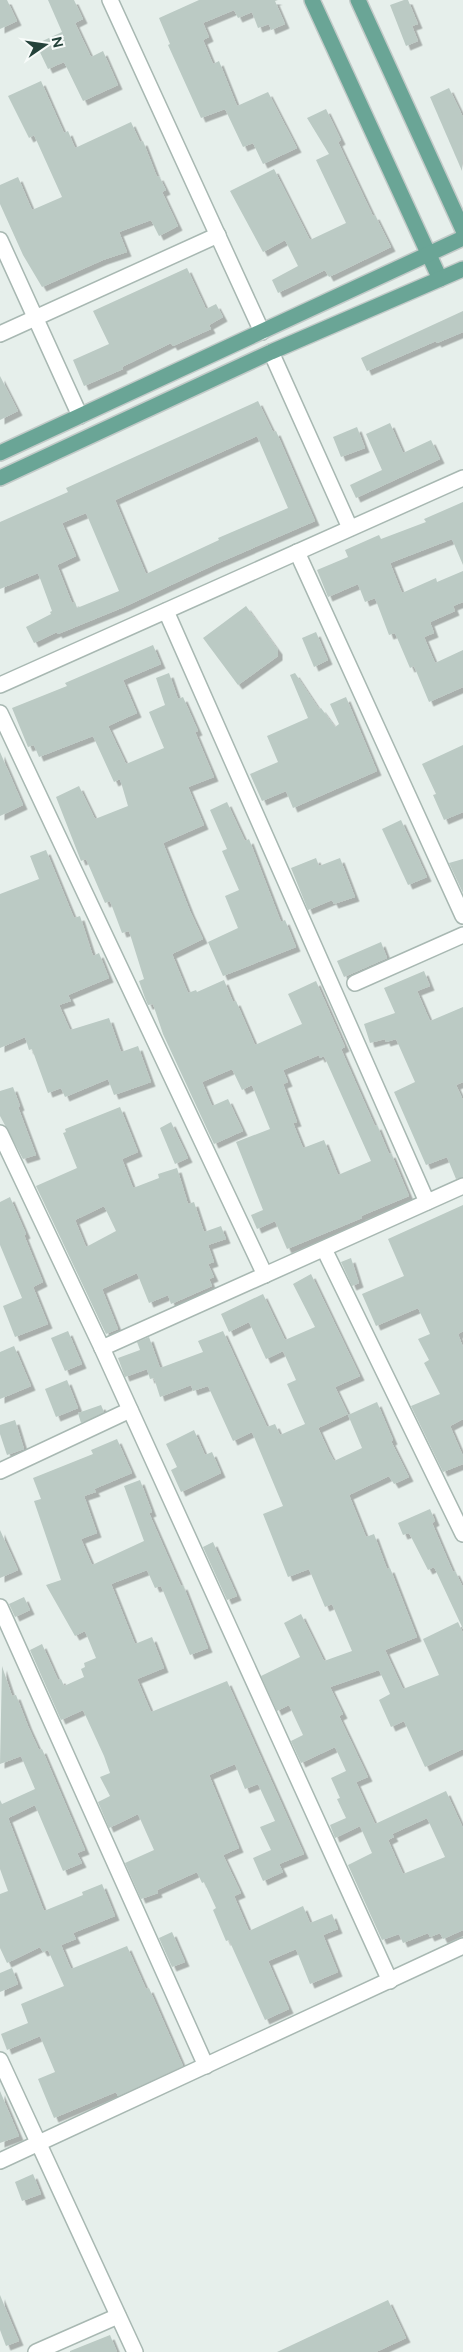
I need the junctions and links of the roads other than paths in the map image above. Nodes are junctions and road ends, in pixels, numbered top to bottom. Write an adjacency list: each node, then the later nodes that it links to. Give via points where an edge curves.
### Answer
1 (110, 0): 5 (street)
2 (312, 0): 8 (main road)
3 (358, 0): 4 (main road)
4 (463, 230)
5 (218, 235): 11 (street); 12 (street)
6 (463, 238): 8 (main road)
7 (0, 240): 11 (street)
8 (429, 254): 10 (main road); 12 (main road)
9 (463, 268): 10 (main road)
10 (440, 279): 14 (main road)
11 (36, 318): 13 (street); 15 (street)
12 (262, 332): 15 (main road)
13 (0, 334)
14 (272, 352): 17 (main road); 19 (street)
15 (80, 416): 16 (main road)
16 (0, 453)
17 (0, 478)
18 (463, 478): 19 (street)
19 (350, 528): 20 (street)
20 (297, 552): 21 (street); 24 (street)
21 (166, 611): 22 (street); 29 (street)
22 (0, 685)
23 (0, 712): 31 (street)
24 (463, 916)
25 (463, 935): 26 (street)
26 (356, 983)
27 (0, 1133): 32 (street)
28 (463, 1186): 29 (street)
29 (427, 1202): 30 (street)
30 (324, 1249): 31 (street); 35 (street)
31 (265, 1275): 32 (street)
32 (102, 1348): 33 (street)
33 (130, 1410): 34 (street); 38 (street)
34 (0, 1471)
35 (463, 1534)
36 (0, 1608): 40 (street)
37 (463, 1946): 38 (street)
38 (390, 1982): 40 (street)
39 (0, 2060): 41 (street)
40 (206, 2066): 41 (street)
41 (38, 2144): 42 (street); 43 (street)
42 (0, 2161)
43 (118, 2316): 44 (street); 45 (street)
44 (36, 2352)
45 (135, 2352)

